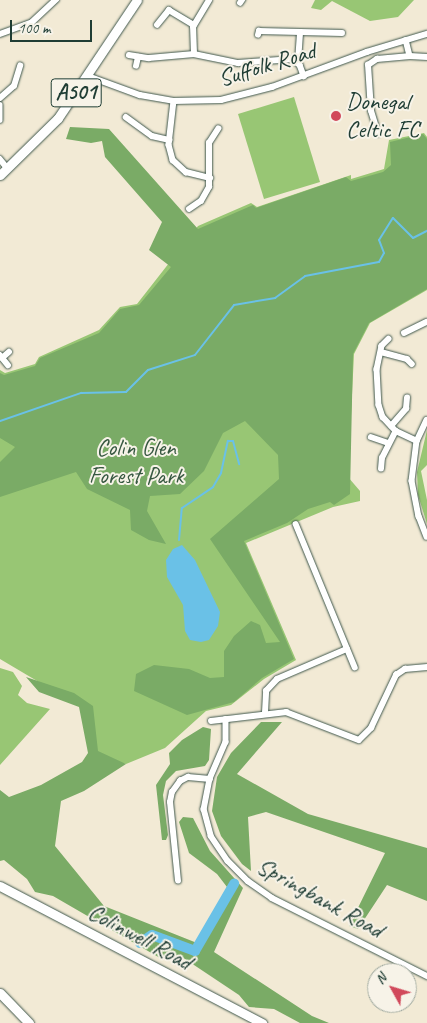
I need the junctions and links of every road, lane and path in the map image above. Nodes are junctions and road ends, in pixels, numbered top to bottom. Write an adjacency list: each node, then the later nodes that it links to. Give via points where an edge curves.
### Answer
1 (56, 0): 8 (street, via 31,24)
2 (137, 0): 20 (street, A501)
3 (209, 0): 5 (street)
4 (157, 25): 5 (street, via 170,10)
5 (194, 25): 12 (street)
6 (300, 33): 7 (street); 9 (street, via 259,31); 17 (street)
7 (342, 33)
8 (0, 34)
9 (258, 34)
10 (427, 34): 11 (street, Suffolk Road)
11 (406, 40): 14 (street); 21 (street, Suffolk Road)
12 (194, 54): 15 (street); 17 (street, via 229,62 287,59)
13 (129, 55): 15 (street)
14 (410, 56): 16 (street); 28 (street, via 377,59 368,65 371,111)
15 (138, 57): 18 (street)
16 (427, 57)
17 (298, 62): 21 (street)
18 (136, 66)
19 (10, 67): 22 (street, via 19,68 14,86)
20 (88, 76): 23 (street, Suffolk Road, via 131,94); 31 (street, A501, via 58,118)
21 (304, 76): 23 (street, Suffolk Road, via 236,97)
22 (0, 98)
23 (174, 100): 29 (street)
24 (0, 105): 26 (street)
25 (126, 117): 29 (street, via 152,136)
26 (0, 120)
27 (218, 129): 33 (street, via 209,143)
28 (378, 134)
29 (170, 140): 33 (street, via 171,156 181,169)
30 (0, 159): 31 (street)
31 (8, 169): 32 (street, A501)
32 (0, 175)
33 (210, 178): 34 (street, via 202,201)
34 (189, 209)
35 (427, 322): 36 (street)
36 (404, 333)
37 (389, 339): 39 (street)
38 (9, 352): 40 (street)
39 (381, 352): 41 (street); 47 (street, via 376,391 383,417)
40 (1, 356): 44 (street)
41 (394, 357): 42 (street); 43 (street, via 407,359)
42 (388, 363)
43 (412, 364)
44 (8, 365)
45 (407, 398): 47 (street, via 406,410)
46 (427, 420): 50 (street)
47 (391, 426): 48 (street)
48 (396, 431): 50 (street); 51 (street)
49 (371, 437): 51 (street)
50 (417, 441): 54 (street, via 412,481)
51 (388, 443): 52 (street)
52 (381, 469)
53 (296, 524): 55 (street)
54 (427, 537)
55 (346, 649): 56 (street); 58 (street, via 277,679 266,692)
56 (355, 667)
57 (427, 667): 58 (street, via 405,669 396,675 371,728 359,740 292,713)
58 (265, 714): 59 (street)
59 (226, 719): 60 (street); 61 (street, Springbank Road, via 226,742)
60 (211, 721)
61 (210, 779): 62 (street, via 188,777 180,781 172,792 170,802); 64 (street, Springbank Road, via 204,809 207,826 222,854 240,875 272,898)
62 (178, 881)
63 (0, 886): 67 (street, Colinwell Road)
64 (427, 976)
65 (0, 993): 66 (street)
66 (29, 1023)
67 (262, 1023)

